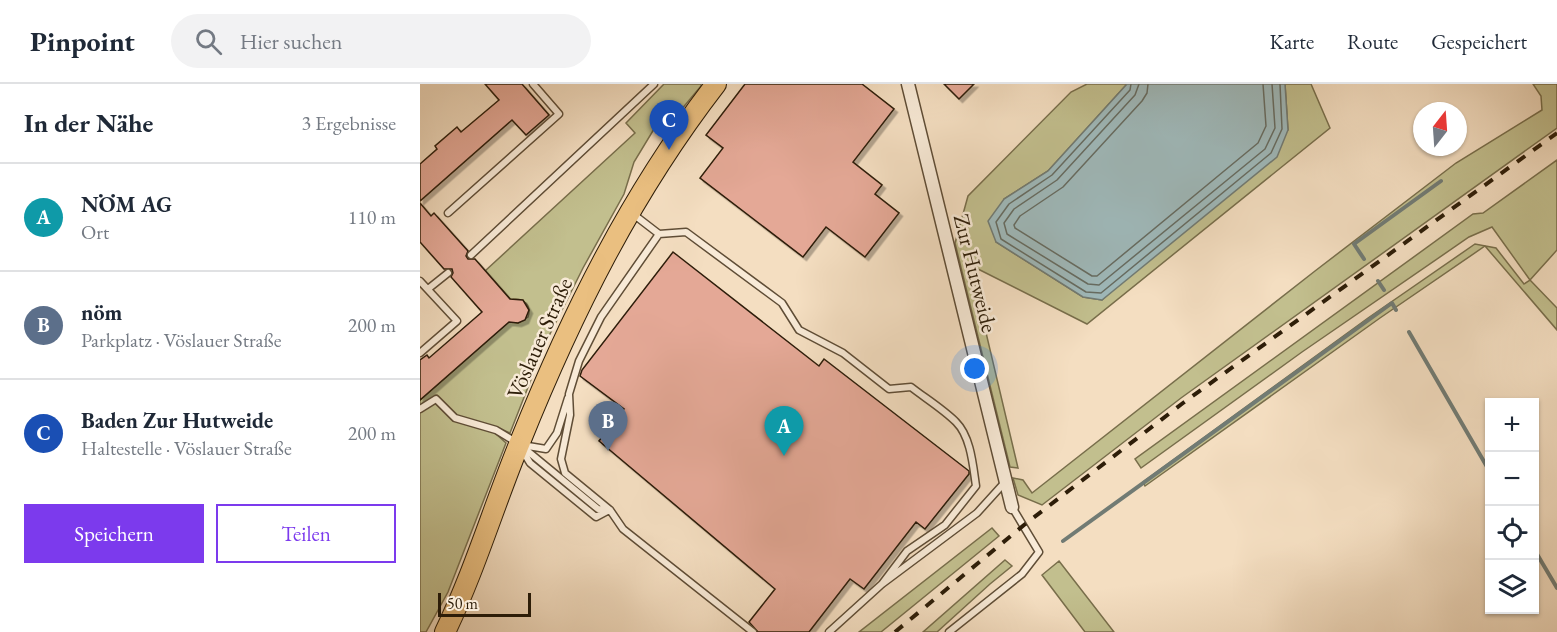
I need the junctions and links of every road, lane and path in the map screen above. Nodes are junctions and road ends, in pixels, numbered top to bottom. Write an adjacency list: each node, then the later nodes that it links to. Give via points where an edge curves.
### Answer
1 (533, 84): 6 (lane, via 559,114)
2 (654, 84): 8 (lane)
3 (716, 84): 5 (main road, Vöslauer Straße)
4 (908, 84): 16 (street, Zur Hutweide)
5 (630, 211): 7 (lane); 15 (main road, Vöslauer Straße, via 562,340)
6 (448, 213)
7 (659, 234): 13 (lane, via 602,317 579,361); 19 (lane, via 686,232 782,303 799,330 843,353 889,389 911,387 958,423 966,438 976,486 945,525 907,551)
8 (471, 255)
9 (448, 273): 11 (lane)
10 (420, 280): 11 (lane)
11 (428, 289): 12 (lane, via 457,321)
12 (420, 353)
13 (569, 394): 15 (lane, via 557,433 546,449); 18 (lane, via 570,415 561,459 565,473)
14 (420, 409): 15 (lane, via 436,399 455,418 496,430)
15 (519, 444): 18 (lane, via 530,464 597,517); 20 (main road, Vöslauer Straße)
16 (1006, 481): 17 (street, Zur Hutweide); 19 (lane, via 977,513)
17 (1012, 507): 23 (lane, via 1039,552 1022,574)
18 (610, 510): 21 (lane, via 623,529)
19 (882, 584): 22 (lane)
20 (445, 632)
21 (753, 632)
22 (829, 632)
23 (949, 632)

